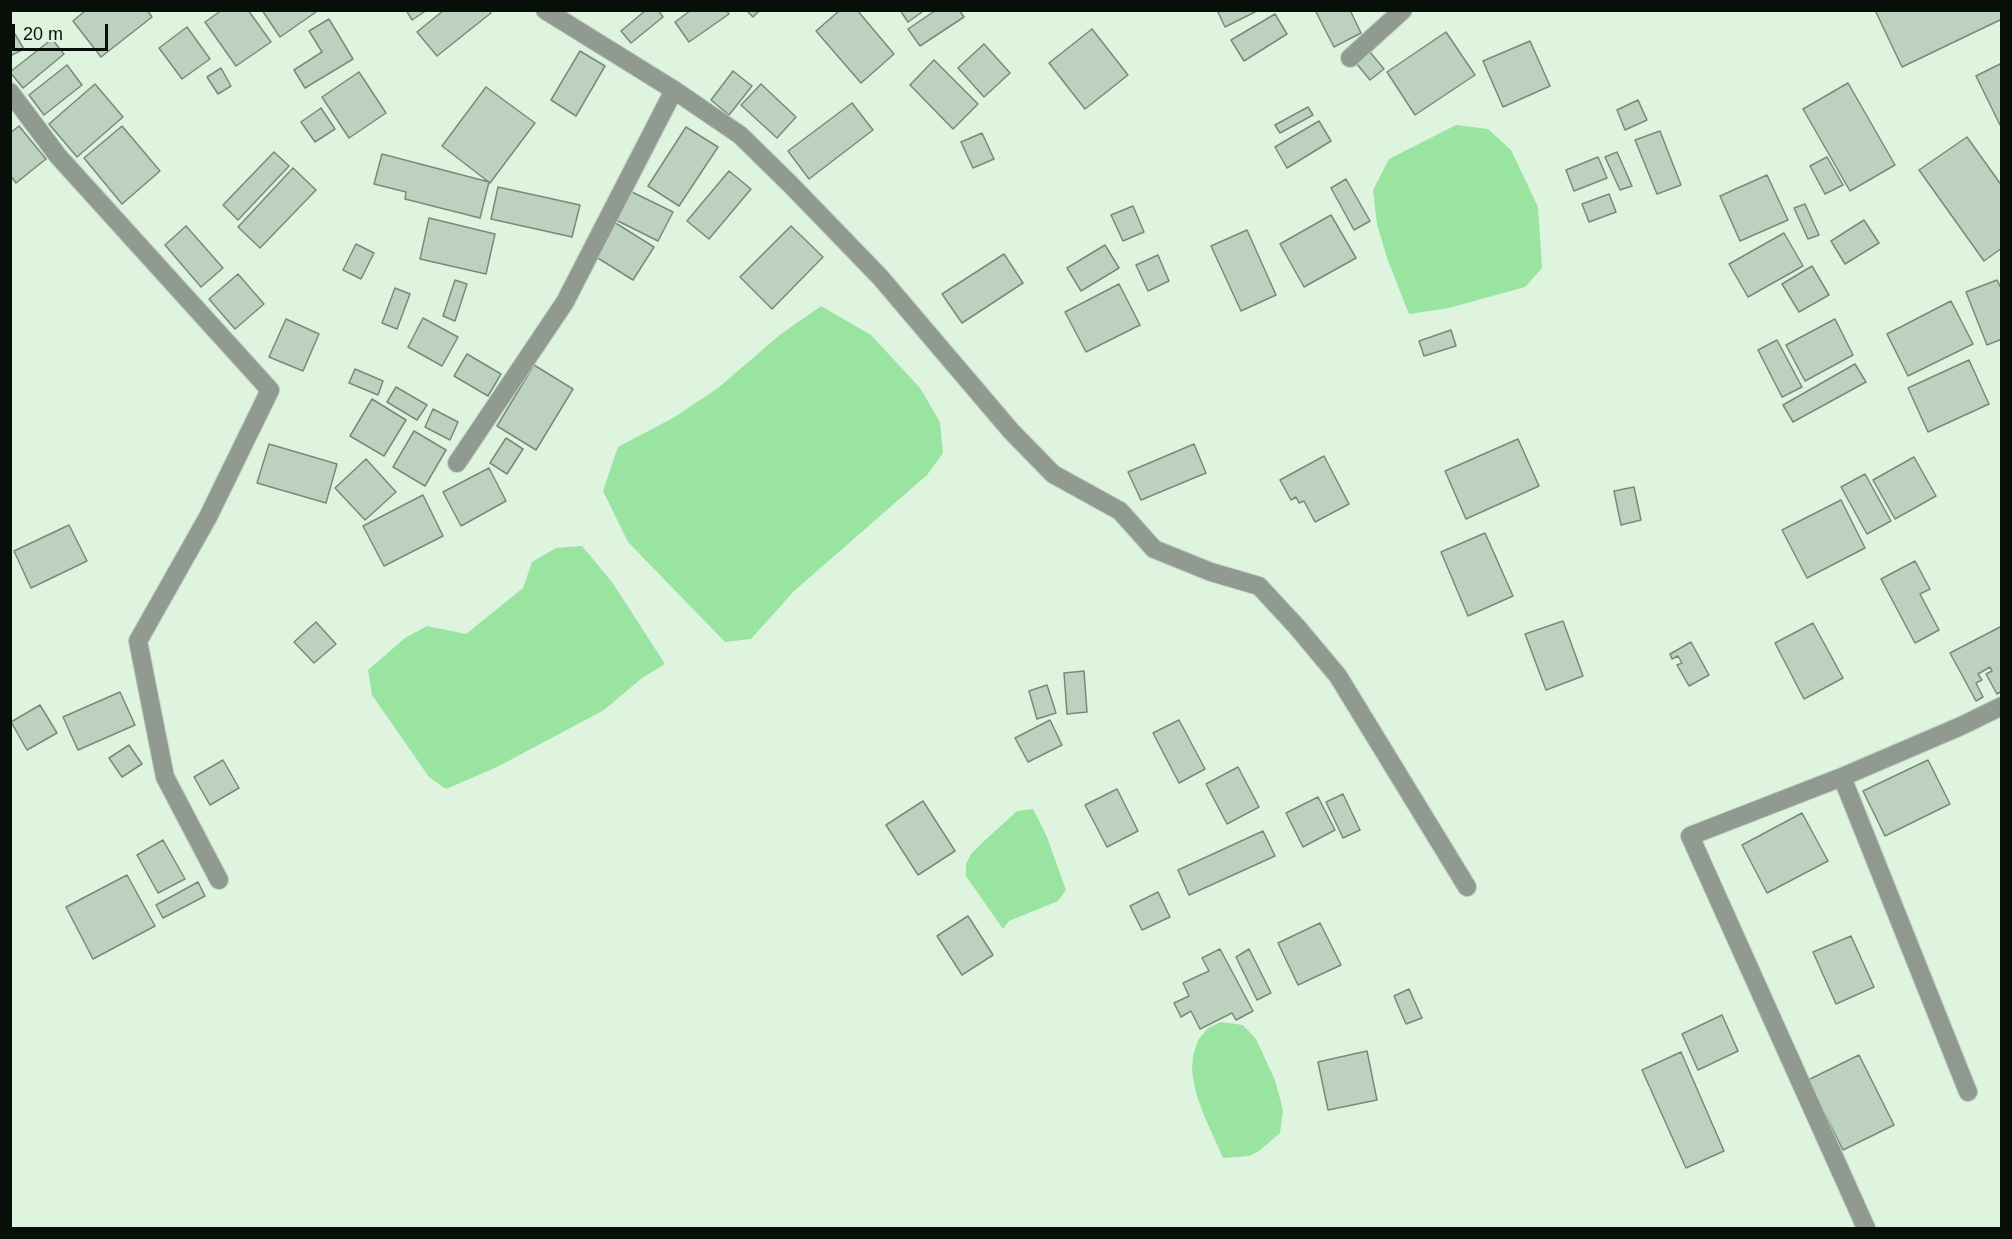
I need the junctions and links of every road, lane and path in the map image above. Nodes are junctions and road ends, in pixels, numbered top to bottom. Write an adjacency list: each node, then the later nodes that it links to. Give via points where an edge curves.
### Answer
1 (1403, 10): 3 (street)
2 (550, 12): 4 (street)
3 (1350, 58)
4 (674, 90): 6 (street, via 565,302); 10 (street, via 740,135 791,185 880,277 1011,431 1053,474 1120,511 1154,549 1259,586 1338,676)
5 (10, 92): 9 (street, via 58,156 270,390 208,517 138,641 165,777)
6 (457, 463)
7 (2001, 706): 8 (street)
8 (1842, 777): 11 (street); 12 (street, via 1690,836)
9 (219, 880)
10 (1467, 887)
11 (1968, 1092)
12 (1866, 1228)

